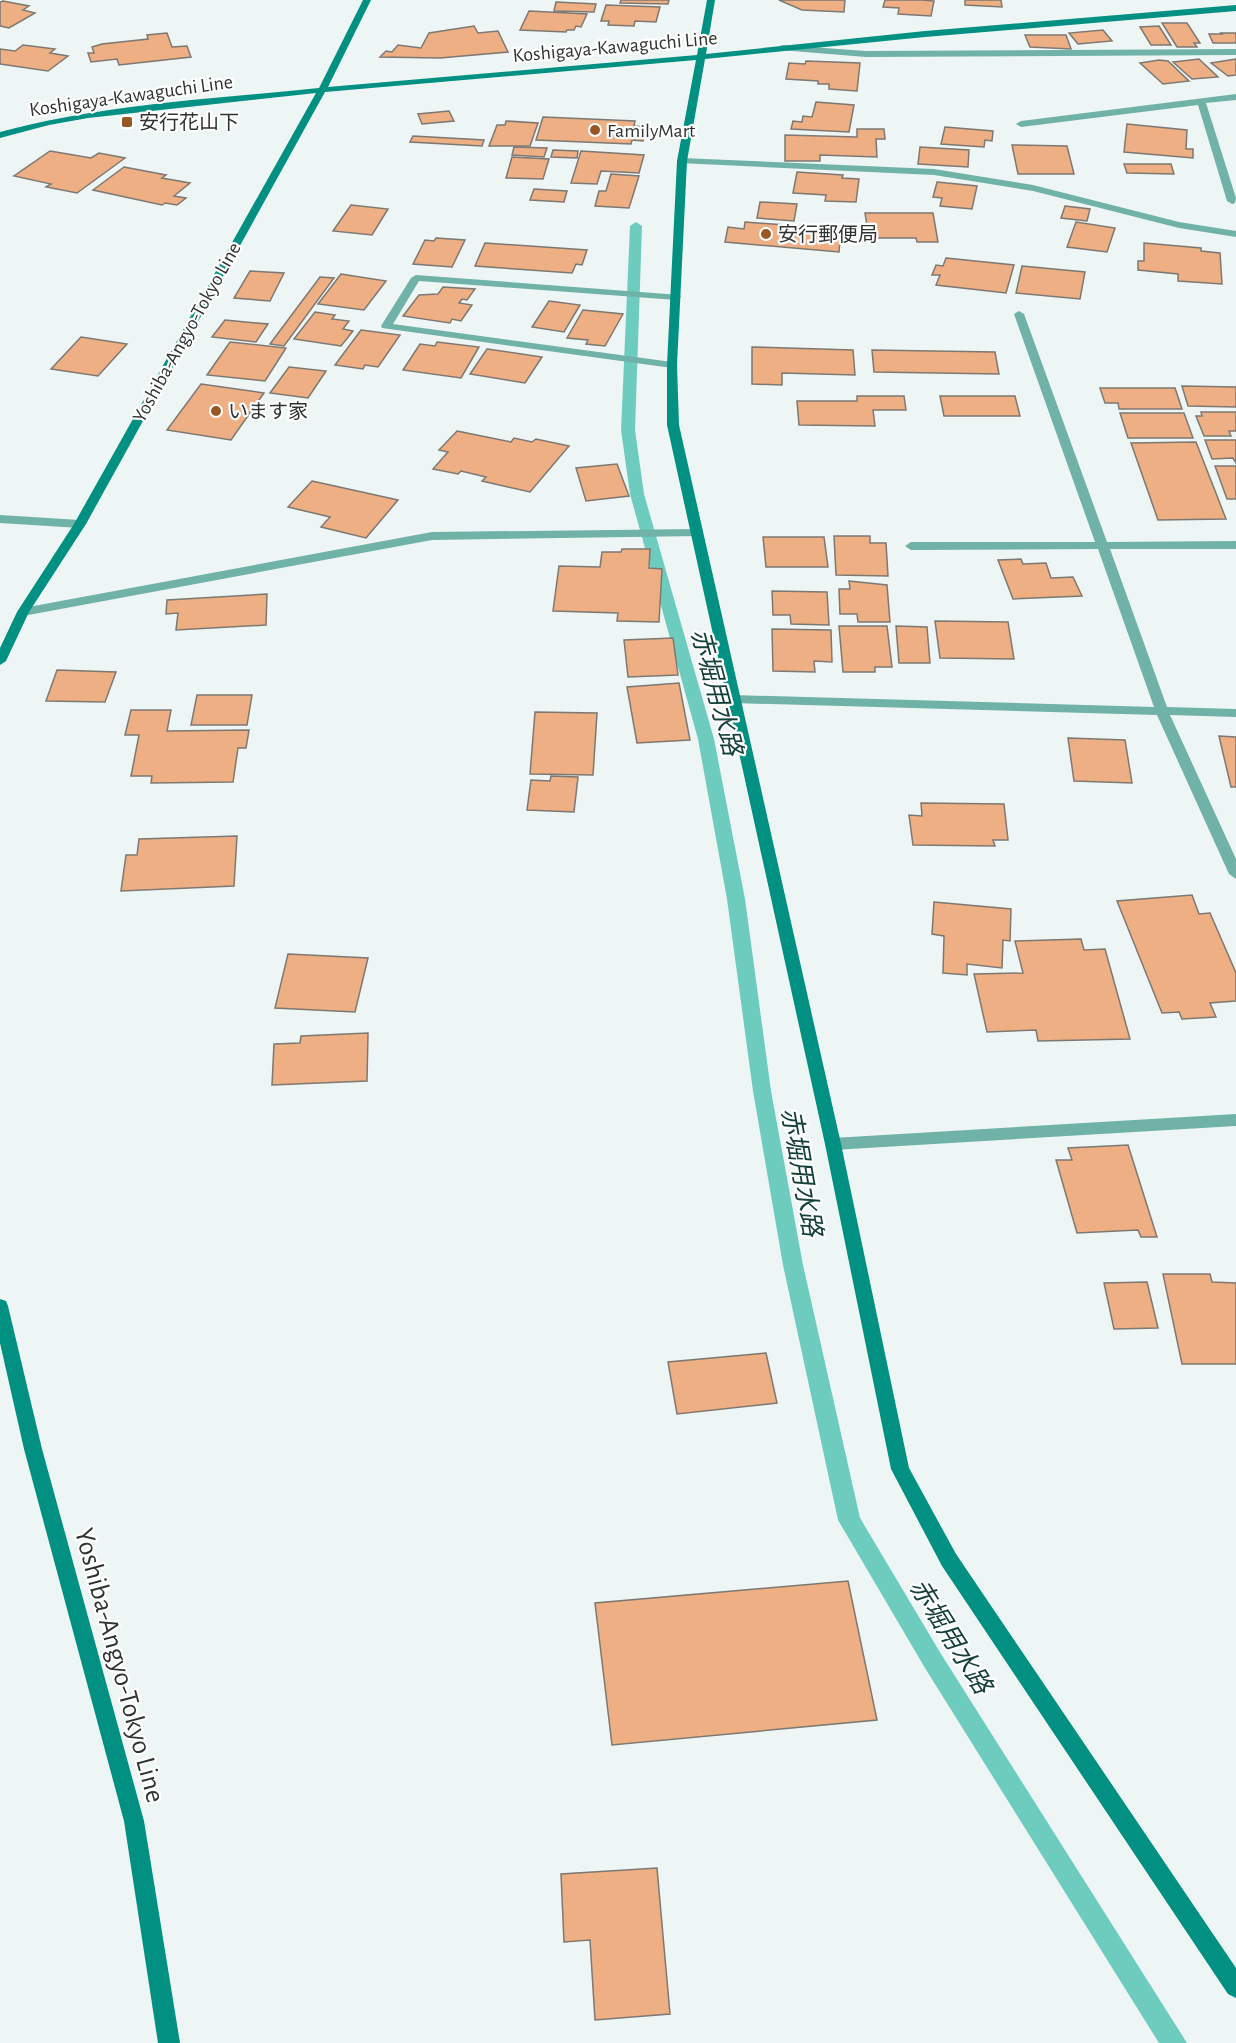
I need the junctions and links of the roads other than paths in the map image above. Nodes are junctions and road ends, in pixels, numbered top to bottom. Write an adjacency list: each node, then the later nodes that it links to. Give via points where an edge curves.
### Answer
1 (367, 0): 7 (main road, Yoshiba-Angyo-Tokyo Line)
2 (711, 0): 6 (main road)
3 (1236, 8): 4 (main road, Koshigaya-Kawaguchi Line)
4 (780, 48): 5 (street, via 866,54); 6 (main road, Koshigaya-Kawaguchi Line)
5 (1236, 52)
6 (701, 57): 7 (main road, Koshigaya-Kawaguchi Line); 12 (main road)
7 (322, 90): 11 (main road, Koshigaya-Kawaguchi Line, via 88,115); 19 (main road, Yoshiba-Angyo-Tokyo Line)
8 (1236, 97): 9 (street)
9 (1201, 101): 10 (street); 13 (street)
10 (1021, 124)
11 (0, 135)
12 (682, 161): 14 (street, via 934,172 1033,188 1179,225); 15 (main road)
13 (1232, 201)
14 (1236, 234)
15 (676, 297): 17 (main road); 17 (street, via 416,278 386,326)
16 (1019, 314): 23 (street)
17 (672, 365): 20 (main road, via 673,425)
18 (0, 519): 19 (street)
19 (80, 524): 24 (main road, Yoshiba-Angyo-Tokyo Line)
20 (688, 533): 24 (street, via 432,536); 26 (main road)
21 (1236, 545): 23 (street)
22 (911, 546): 23 (street)
23 (1103, 547): 27 (street)
24 (23, 612): 25 (main road, Yoshiba-Angyo-Tokyo Line)
25 (0, 661)
26 (733, 699): 27 (street); 31 (main road)
27 (1162, 711): 28 (street); 29 (street)
28 (1236, 713)
29 (1236, 874)
30 (1236, 1120): 31 (street)
31 (833, 1144): 33 (main road, via 900,1469 949,1560)
32 (0, 1306): 34 (main road, Yoshiba-Angyo-Tokyo Line, via 33,1449 134,1821)
33 (1236, 1987)
34 (169, 2043)

